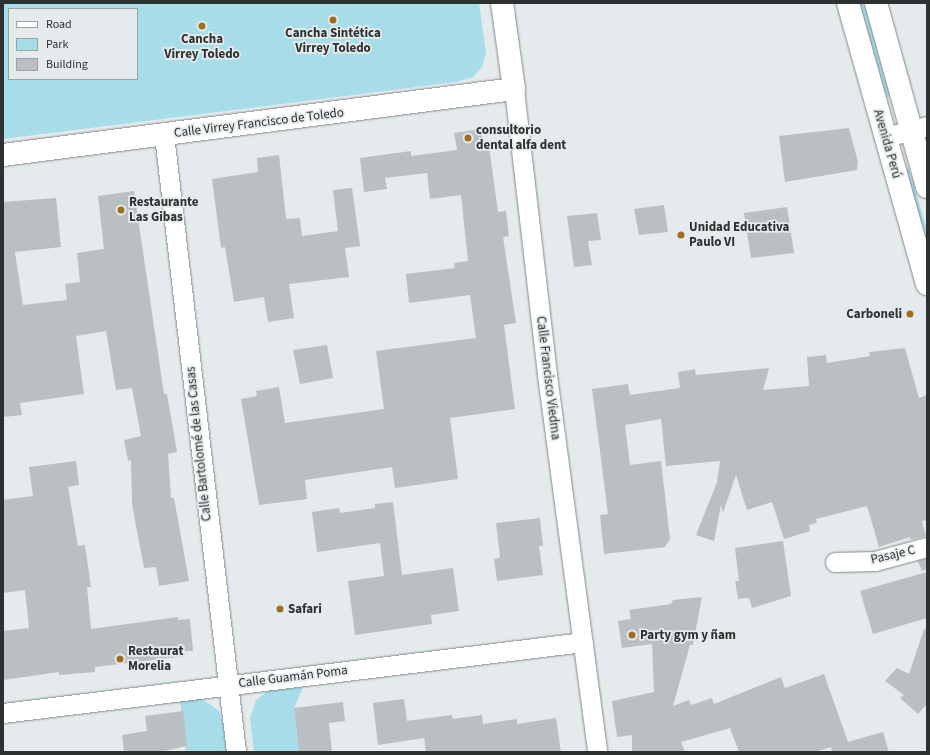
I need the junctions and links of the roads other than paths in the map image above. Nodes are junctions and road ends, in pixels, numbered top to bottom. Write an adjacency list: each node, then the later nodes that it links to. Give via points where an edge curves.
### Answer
1 (502, 3): 4 (street, Calle Francisco Viedma)
2 (848, 3): 7 (street, Avenida Perú)
3 (876, 3): 5 (street, Avenida Perú)
4 (514, 88): 6 (street, Calle Virrey Francisco de Toledo); 13 (street, Calle Francisco Viedma, via 547,375)
5 (919, 128): 7 (street); 9 (street, Avenida Perú)
6 (164, 135): 8 (street, Calle Virrey Francisco de Toledo); 14 (street, Calle Bartolomé de las Casas)
7 (886, 137): 10 (street, Avenida Perú)
8 (3, 155)
9 (927, 187)
10 (927, 284)
11 (927, 547): 12 (street, Pasaje C, via 875,561)
12 (835, 562)
13 (583, 642): 14 (street, Calle Guamán Poma); 17 (street, Calle Francisco Viedma)
14 (227, 685): 15 (street, Calle Guamán Poma); 16 (street, Calle Bartolomé de las Casas)
15 (3, 713)
16 (236, 752)
17 (597, 752)

